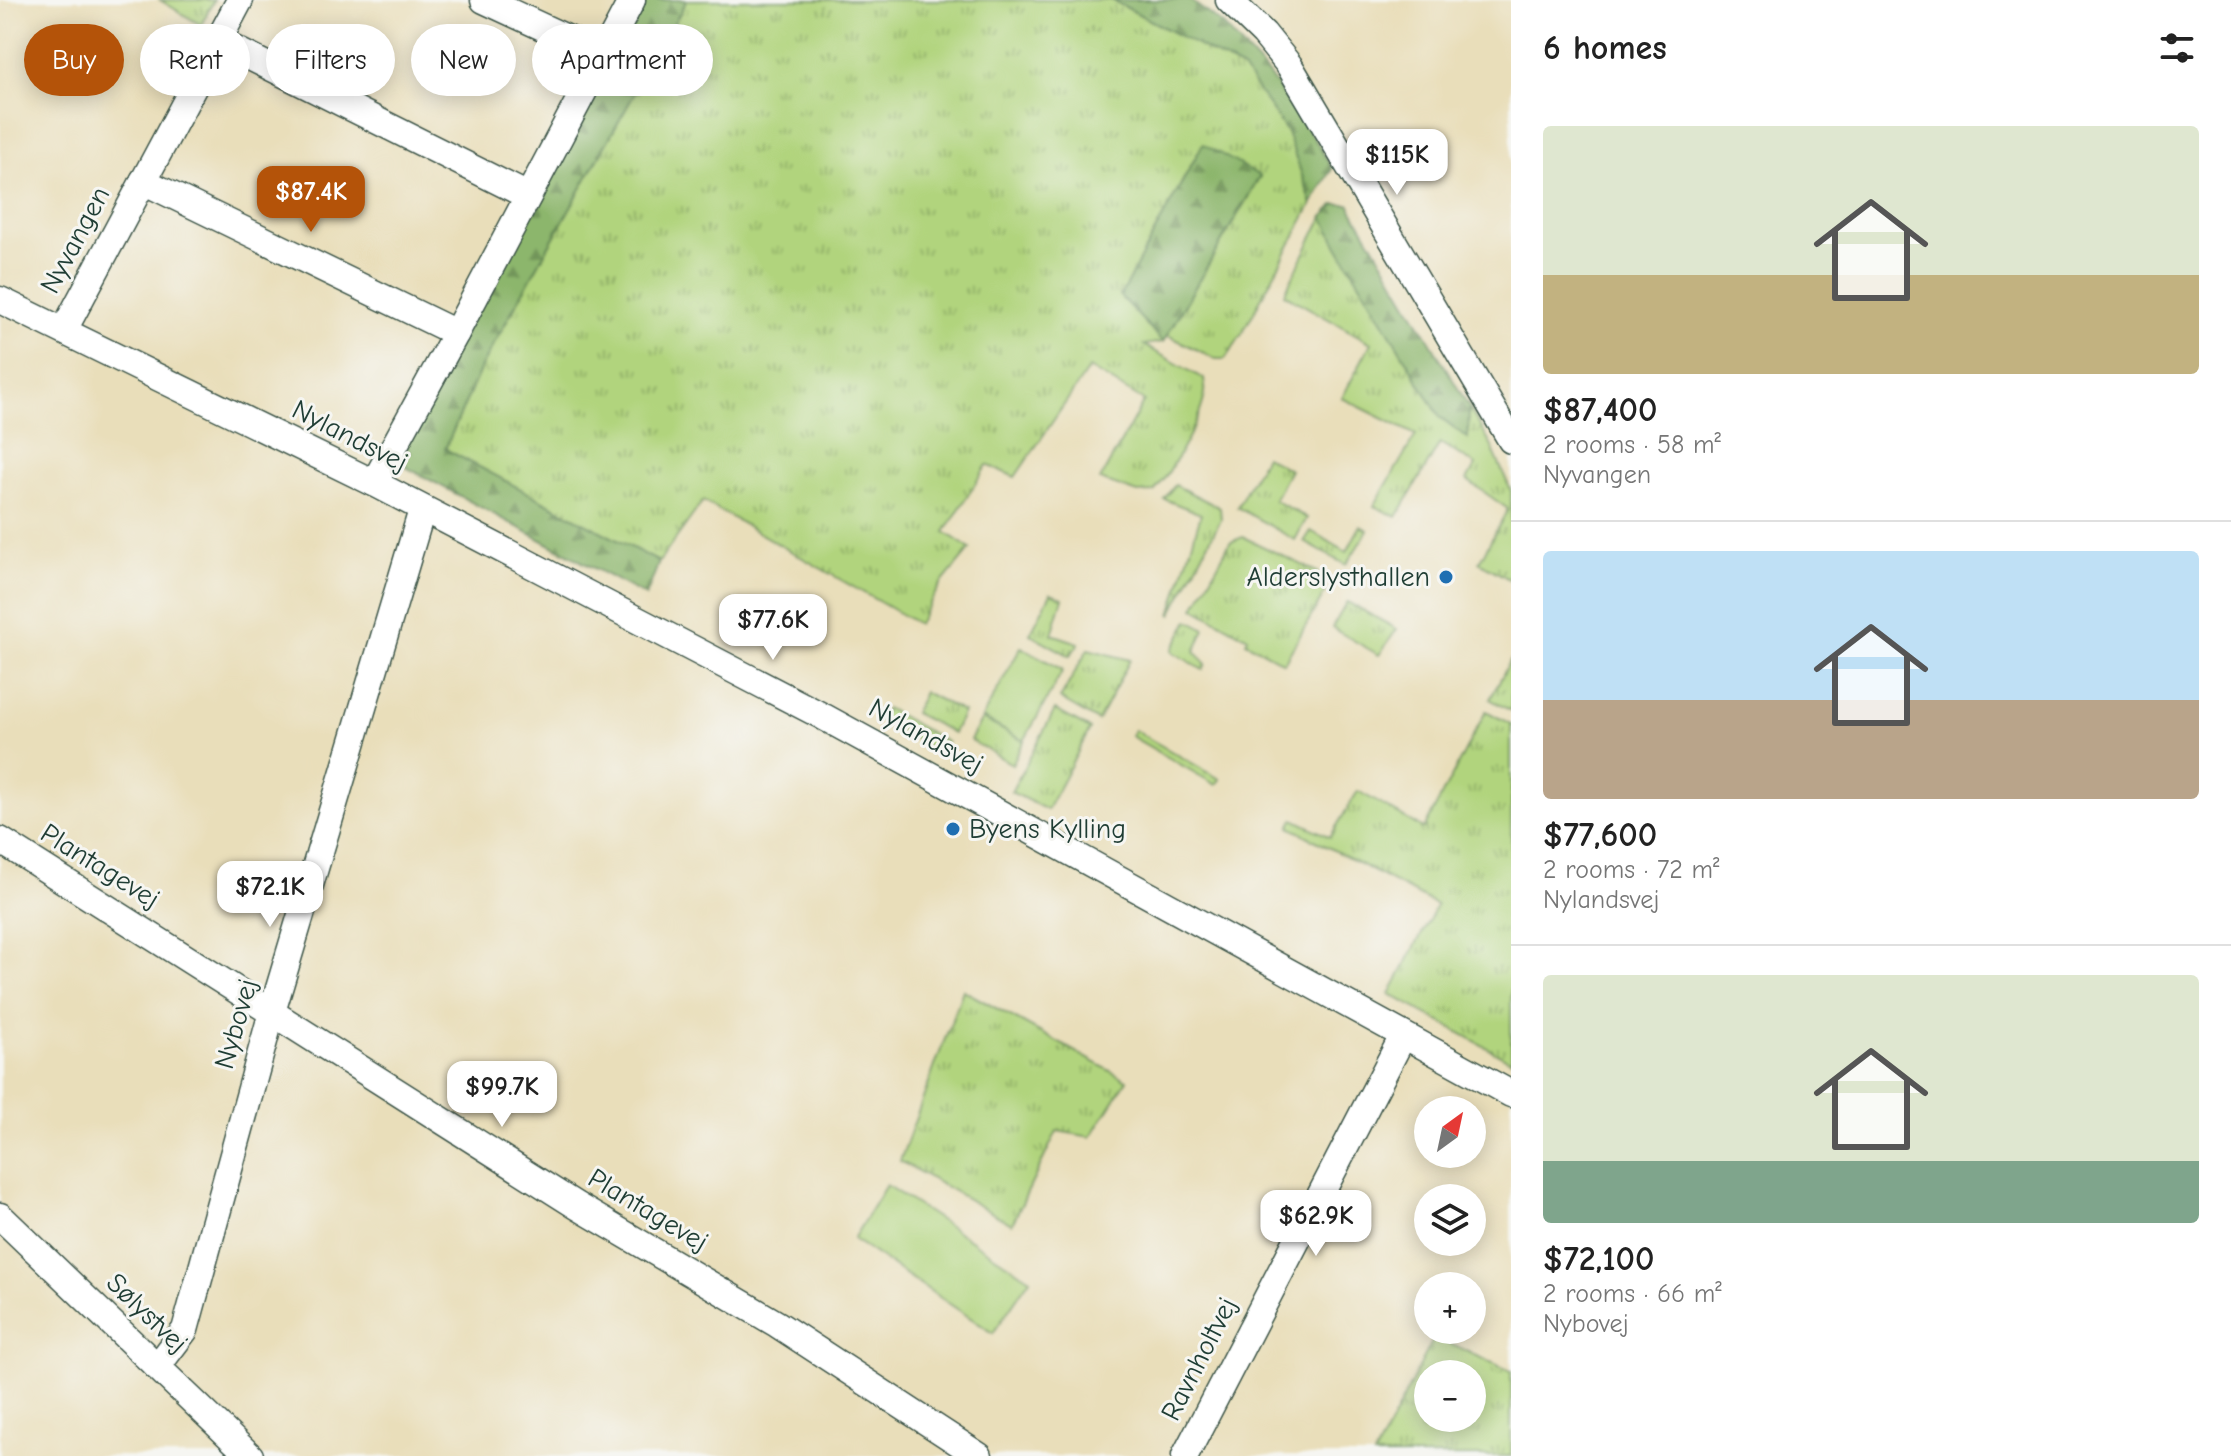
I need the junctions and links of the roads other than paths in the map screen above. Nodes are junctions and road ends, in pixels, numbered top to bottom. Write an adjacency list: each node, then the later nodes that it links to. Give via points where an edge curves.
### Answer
1 (240, 0): 5 (street, Nyvangen)
2 (484, 0): 6 (street)
3 (632, 0): 7 (street)
4 (1229, 0): 16 (street, via 1289,65)
5 (227, 24)
6 (536, 24)
7 (619, 24)
8 (250, 57): 12 (street)
9 (189, 96): 11 (street, Nyvangen)
10 (581, 96): 12 (street)
11 (143, 181): 14 (street, Nyvangen); 15 (street, Nyvangen)
12 (528, 196): 15 (street)
13 (0, 300): 14 (street, Nylandsvej)
14 (64, 330): 17 (street, Nylandsvej)
15 (456, 333): 17 (street)
16 (1508, 428)
17 (374, 483): 18 (street, Nylandsvej)
18 (422, 510): 20 (street, Nybovej); 21 (street, Nylandsvej, via 824,717)
19 (0, 840): 20 (street, Plantagevej)
20 (272, 1012): 24 (street, Nybovej, via 185,1330); 26 (street, Plantagevej, via 577,1206 777,1324)
21 (1403, 1036): 22 (street, Nylandsvej); 27 (street, Ravnholtvej)
22 (1511, 1094)
23 (0, 1216): 24 (street, Sølystvej)
24 (157, 1367): 25 (street, Sølystvej)
25 (250, 1456)
26 (979, 1456)
27 (1185, 1456)

